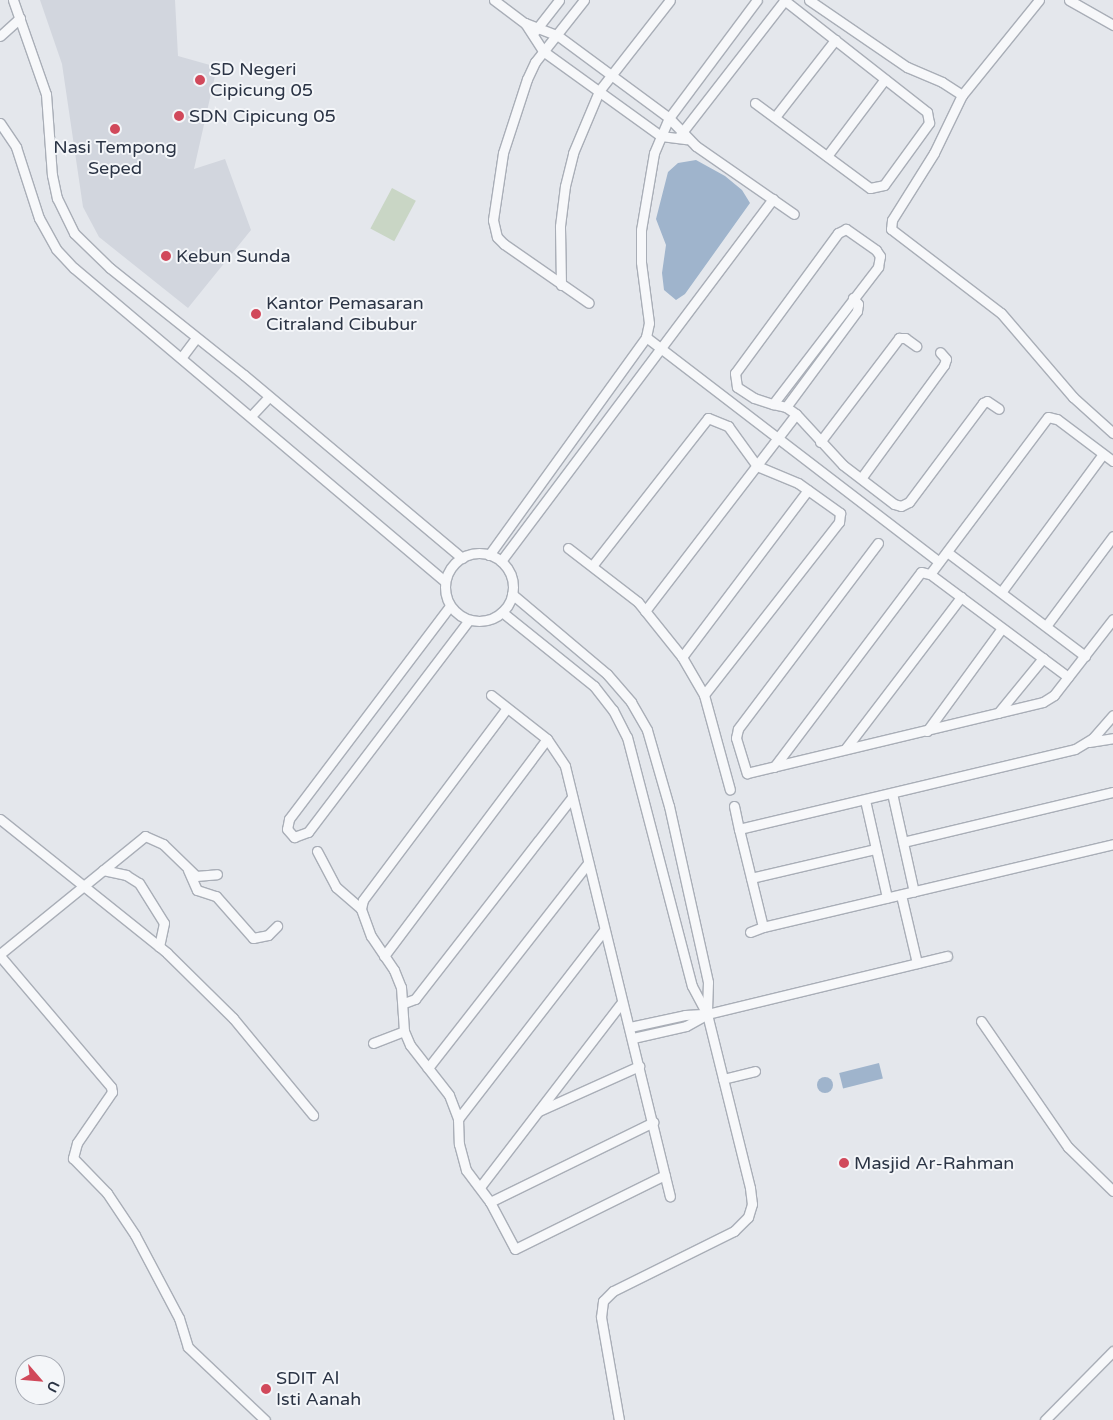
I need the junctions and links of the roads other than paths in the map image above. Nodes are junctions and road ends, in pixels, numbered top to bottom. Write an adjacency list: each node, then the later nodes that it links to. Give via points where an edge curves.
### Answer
1 (13, 0): 11 (street)
2 (494, 0): 13 (street)
3 (559, 0): 13 (street)
4 (584, 0): 14 (street)
5 (670, 0): 18 (street)
6 (757, 0): 24 (street)
7 (784, 0): 16 (street); 27 (street)
8 (809, 0): 21 (street, via 907,67 950,86)
9 (1039, 0): 21 (street)
10 (1069, 0): 12 (street)
11 (20, 18): 15 (street); 35 (street, via 46,94 52,175 65,219 85,246)
12 (1113, 25)
13 (535, 30): 14 (street); 17 (street)
14 (557, 35): 17 (street); 18 (street)
15 (0, 36)
16 (835, 40): 19 (street); 23 (street)
17 (543, 51): 20 (street); 31 (street, via 535,62 516,109 504,152 493,220 496,237)
18 (610, 76): 20 (street); 24 (street)
19 (885, 79): 28 (street); 28 (street, via 927,112 930,119 884,185 870,188)
20 (599, 91): 26 (street); 31 (street, via 574,153 565,186 560,226)
21 (962, 95): 46 (street, via 934,153 892,220 891,229 1000,313 1073,397)
22 (755, 103): 23 (street)
23 (775, 117): 28 (street)
24 (669, 118): 26 (street); 27 (street)
25 (0, 122): 39 (street, via 16,147 39,218 56,249)
26 (661, 136): 27 (street); 34 (street, via 646,191 641,230 641,262 649,323)
27 (683, 137): 29 (street)
28 (827, 156)
29 (773, 200): 30 (street); 37 (street)
30 (794, 214)
31 (561, 285): 33 (street)
32 (853, 298): 41 (street); 41 (street, via 878,267 880,256 846,229 838,233 735,373 737,387 754,398); 42 (street, via 858,304 856,311)
33 (589, 303)
34 (646, 337): 37 (street); 54 (street)
35 (196, 338): 39 (street); 40 (street)
36 (916, 346): 48 (street, via 905,338 898,338)
37 (662, 349): 47 (street); 55 (street)
38 (940, 352): 52 (street, via 946,359 944,365)
39 (181, 358): 45 (street)
40 (269, 397): 45 (street); 61 (street)
41 (773, 404): 42 (street)
42 (786, 407): 44 (street)
43 (999, 409): 52 (street, via 987,401 983,403 909,502 901,506 894,504)
44 (796, 414): 47 (street); 48 (street, via 810,426)
45 (251, 416): 66 (street)
46 (1113, 433)
47 (777, 439): 51 (street); 63 (street)
48 (820, 442): 52 (street, via 843,465)
49 (1103, 454): 50 (street); 59 (street, via 1058,418 1048,417); 67 (street)
50 (1113, 461)
51 (757, 466): 53 (street); 64 (street, via 728,426 708,418); 71 (street)
52 (862, 477)
53 (808, 490): 78 (street); 82 (street, via 834,506 840,513 839,522)
54 (522, 510): 55 (street); 60 (street)
55 (533, 518): 62 (street)
56 (1113, 536): 75 (street)
57 (878, 543): 91 (street, via 738,730 736,738 747,773)
58 (568, 548): 64 (street)
59 (947, 552): 63 (street); 67 (street)
60 (489, 555): 61 (street); 62 (street)
61 (462, 558): 66 (street, via 451,568)
62 (500, 562): 68 (street, via 511,579)
63 (939, 562): 65 (street)
64 (592, 566): 71 (street)
65 (930, 574): 69 (street); 91 (street, via 921,572 916,576)
66 (445, 580): 70 (street)
67 (1002, 591): 75 (street)
68 (512, 594): 72 (street); 125 (street, via 607,674 631,702 647,730 669,806 708,982)
69 (961, 597): 76 (street); 90 (street)
70 (450, 606): 74 (street); 74 (street, via 289,819 287,829 294,837 308,832)
71 (645, 611): 78 (street)
72 (502, 612): 74 (street, via 486,620); 125 (street, via 594,686 613,710 627,737 692,986)
73 (1113, 618): 77 (street)
74 (469, 620)
75 (1046, 626): 77 (street)
76 (1002, 628): 79 (street); 86 (street)
77 (1085, 656): 80 (street)
78 (682, 657): 82 (street)
79 (1043, 658): 80 (street); 84 (street)
80 (1068, 677): 84 (street, via 1043,702)
81 (491, 695): 83 (street)
82 (704, 695): 92 (street)
83 (507, 708): 88 (street); 113 (street, via 362,900)
84 (998, 713): 86 (street)
85 (1113, 714): 89 (street)
86 (927, 731): 90 (street)
87 (1113, 738): 89 (street)
88 (546, 739): 95 (street, via 565,766); 120 (street)
89 (1089, 742): 94 (street, via 1075,749)
90 (846, 748): 91 (street)
91 (774, 767)
92 (730, 790)
93 (1113, 792): 100 (street)
94 (892, 793): 96 (street); 100 (street)
95 (572, 797): 104 (street); 124 (street, via 416,999)
96 (865, 800): 99 (street); 102 (street)
97 (734, 806): 99 (street)
98 (0, 819): 109 (street)
99 (739, 829): 108 (street)
100 (903, 842): 110 (street)
101 (1113, 844): 110 (street)
102 (876, 849): 108 (street); 112 (street)
103 (317, 851): 113 (street, via 336,887)
104 (588, 863): 116 (street); 132 (street)
105 (102, 870): 106 (street, via 145,836 162,844); 109 (street); 118 (street, via 126,875 139,883 164,923)
106 (188, 870): 107 (street, via 203,878); 114 (street, via 197,890 216,896 253,938 268,936)
107 (217, 874)
108 (751, 878): 115 (street)
109 (83, 884): 118 (street); 119 (street)
110 (914, 892): 111 (street)
111 (901, 895): 112 (street); 122 (street)
112 (887, 898): 115 (street)
113 (361, 909): 120 (street, via 370,936)
114 (276, 926)
115 (763, 927): 117 (street)
116 (604, 930): 123 (street); 137 (street)
117 (750, 932)
118 (159, 946): 136 (street, via 233,1018)
119 (0, 955): 145 (street, via 111,1087 112,1092 72,1151 73,1158 107,1194 136,1235 180,1318 188,1347)
120 (384, 956): 124 (street, via 394,970)
121 (947, 956): 122 (street)
122 (917, 963): 125 (street)
123 (622, 1002): 127 (street); 135 (street)
124 (404, 1003): 128 (street)
125 (707, 1014): 127 (street, via 685,1015); 129 (street, via 686,1026); 134 (street)
126 (981, 1021): 141 (street, via 1068,1147)
127 (630, 1027): 129 (street)
128 (404, 1031): 130 (street); 132 (street)
129 (633, 1038): 131 (street)
130 (373, 1043)
131 (639, 1066): 135 (street); 138 (street)
132 (428, 1068): 137 (street, via 449,1095)
133 (755, 1071): 134 (street)
134 (723, 1079): 146 (street, via 752,1204 748,1217 734,1231 613,1290 603,1301 601,1317)
135 (538, 1112): 140 (street)
136 (314, 1115)
137 (458, 1119): 140 (street, via 459,1144 466,1170)
138 (652, 1122): 139 (street); 143 (street)
139 (665, 1175): 142 (street); 143 (street, via 515,1249)
140 (480, 1187): 143 (street)
141 (1113, 1191)
142 (670, 1196)
143 (490, 1202)
144 (1113, 1352): 147 (street)
145 (265, 1420)
146 (620, 1420)
147 (1044, 1420)

